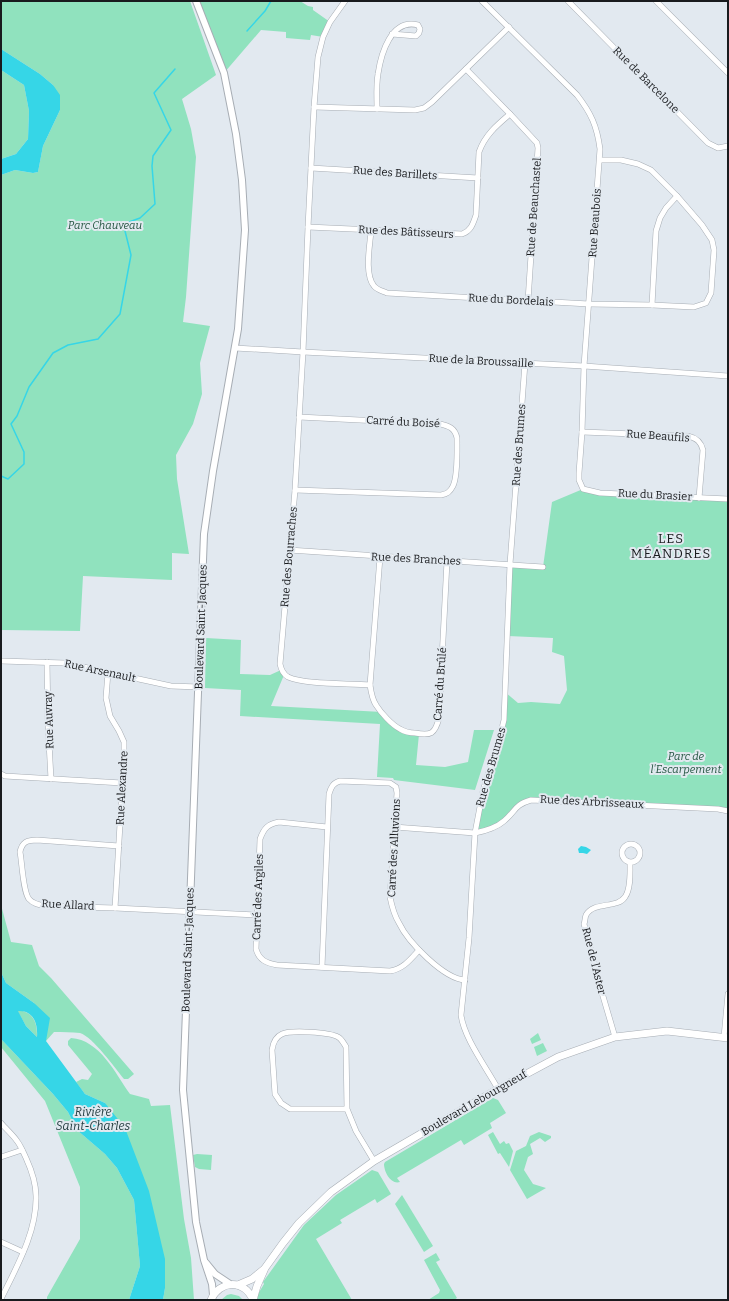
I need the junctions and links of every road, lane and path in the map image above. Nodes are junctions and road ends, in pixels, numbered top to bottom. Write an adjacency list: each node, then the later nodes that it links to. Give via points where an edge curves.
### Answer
1 (196, 1): 23 (street, Boulevard Saint-Jacques, via 224,73 242,180 245,230)
2 (345, 1): 10 (street, via 323,37 318,57)
3 (482, 1): 6 (street, Rue Beaubois)
4 (568, 1): 13 (street, Rue de Barcelone, via 708,143 718,148)
5 (656, 1): 9 (street)
6 (509, 27): 8 (street); 14 (street, Rue Beaubois, via 577,95 588,110 595,123)
7 (392, 34): 7 (street, via 416,36 420,29 418,25 405,24); 11 (street, via 384,49 378,75)
8 (466, 69): 11 (street, via 424,108); 12 (street, Rue de Beauchastel)
9 (728, 73)
10 (314, 107): 11 (street); 15 (street)
11 (376, 109)
12 (510, 114): 16 (street, Rue des Bâtisseurs, via 486,137 482,145 479,152); 20 (street, Rue de Beauchastel, via 534,138 538,148)
13 (728, 146)
14 (600, 160): 17 (street, via 621,160 651,170); 21 (street, Rue Beaubois)
15 (312, 168): 16 (street, Rue des Barillets); 18 (street)
16 (478, 178): 19 (street, Rue des Bâtisseurs, via 476,216 467,232 462,234)
17 (677, 196): 22 (street, via 660,218 656,231); 22 (street, Rue du Bordelais, via 712,240 714,250 711,294 706,303 694,307)
18 (308, 227): 19 (street, Rue des Bâtisseurs); 24 (street)
19 (371, 230): 20 (street, Rue du Bordelais, via 368,270 374,287 380,291)
20 (528, 301): 21 (street, Rue du Bordelais)
21 (589, 304): 22 (street, Rue du Bordelais); 26 (street, Rue Beaubois)
22 (652, 305)
23 (235, 348): 24 (street, Rue de la Broussaille); 43 (street, Boulevard Saint-Jacques, via 204,534)
24 (303, 352): 25 (street, Rue de la Broussaille); 28 (street, Rue des Bourraches)
25 (525, 363): 26 (street, Rue de la Broussaille); 37 (street, Rue des Brumes)
26 (584, 366): 27 (street, Rue de la Broussaille); 29 (street, Rue Beaubois)
27 (728, 376)
28 (299, 417): 31 (street, Rue des Bourraches); 31 (street, Carré du Boisé, via 448,425 456,433 457,438 455,481 447,494 441,495)
29 (582, 432): 30 (street, Rue Beaubois, via 579,480); 32 (street, Rue Beaufils, via 694,438 702,444 703,450)
30 (583, 489): 32 (street, Rue du Brasier, via 600,493)
31 (295, 490): 34 (street, Rue des Bourraches)
32 (699, 498): 33 (street, Rue du Brasier)
33 (728, 499)
34 (289, 550): 35 (street, Rue des Branches); 42 (street, Rue des Bourraches, via 281,670 288,677 306,681)
35 (380, 557): 36 (street, Rue des Branches); 42 (street, Carré du Brûlé)
36 (447, 561): 37 (street, Rue des Branches); 42 (street, Carré du Brûlé, via 439,718 434,731 424,735 400,729 376,705)
37 (510, 564): 38 (street, Rue des Branches); 50 (street, Rue des Brumes, via 504,720 483,791)
38 (543, 567)
39 (1, 661): 40 (street, Rue Arsenault)
40 (47, 662): 41 (street, Rue Arsenault); 45 (street, Rue Auvray)
41 (108, 672): 43 (street, Rue Arsenault, via 171,686); 46 (street, Rue Alexandre, via 106,698 110,716 124,742)
42 (370, 685)
43 (198, 688): 54 (street, Boulevard Saint-Jacques)
44 (1, 774): 45 (street)
45 (51, 779): 46 (street)
46 (122, 783): 51 (street, Rue Alexandre)
47 (728, 811): 50 (street, Rue des Arbrisseaux, via 531,800 520,803 504,822)
48 (327, 827): 49 (street, Carré des Alluvions, via 329,794 333,784 340,781 390,783 396,787); 55 (street, Carré des Argiles, via 279,822 272,823 263,831 260,839); 57 (street, Carré des Alluvions)
49 (394, 827): 50 (street, Rue des Arbrisseaux); 56 (street, Carré des Alluvions, via 390,897 399,925)
50 (475, 833): 58 (street, Rue des Brumes)
51 (119, 846): 53 (street, Rue Alexandre); 53 (street, Rue Allard, via 29,840 21,846 20,852 26,892 29,899 37,904)
52 (630, 863): 60 (street, Rue de l'Aster, via 625,897 620,901 594,908 586,915 584,924)
53 (115, 908): 54 (street, Rue Allard)
54 (190, 911): 55 (street, Rue Allard); 70 (street, Boulevard Saint-Jacques, via 183,1090 196,1222)
55 (258, 915): 57 (street, Carré des Argiles, via 256,949 262,960 277,965)
56 (419, 950): 57 (street, Carré des Argiles, via 398,970); 58 (street, Carré des Alluvions, via 450,976)
57 (322, 967)
58 (465, 980): 62 (street, Rue des Brumes, via 462,1021 467,1035)
59 (728, 994): 61 (street)
60 (615, 1037): 61 (main road, Boulevard Lebourgneuf, via 667,1031); 62 (main road, Boulevard Lebourgneuf, via 558,1057)
61 (726, 1037)
62 (498, 1089): 67 (main road, Boulevard Lebourgneuf)
63 (346, 1109): 63 (street, via 346,1047 339,1038 333,1034 288,1032 276,1038 272,1050 275,1094 281,1103 290,1109); 67 (street)
64 (1, 1123): 65 (street)
65 (22, 1150): 66 (street); 69 (street, via 31,1169 36,1195 34,1221)
66 (1, 1157)
67 (374, 1161): 71 (main road, Boulevard Lebourgneuf, via 331,1192 299,1223)
68 (1, 1242): 69 (street)
69 (23, 1252): 75 (street)
70 (204, 1260): 72 (street, Boulevard Saint-Jacques, via 215,1274); 74 (street, Boulevard Saint-Jacques, via 212,1284)
71 (265, 1268): 73 (main road, Boulevard Lebourgneuf, via 252,1279); 76 (main road, Boulevard Lebourgneuf)
72 (230, 1284): 73 (main road); 74 (main road, via 220,1288)
73 (238, 1285): 76 (main road, via 246,1289)
74 (212, 1298)
75 (1, 1299)
76 (253, 1300)

